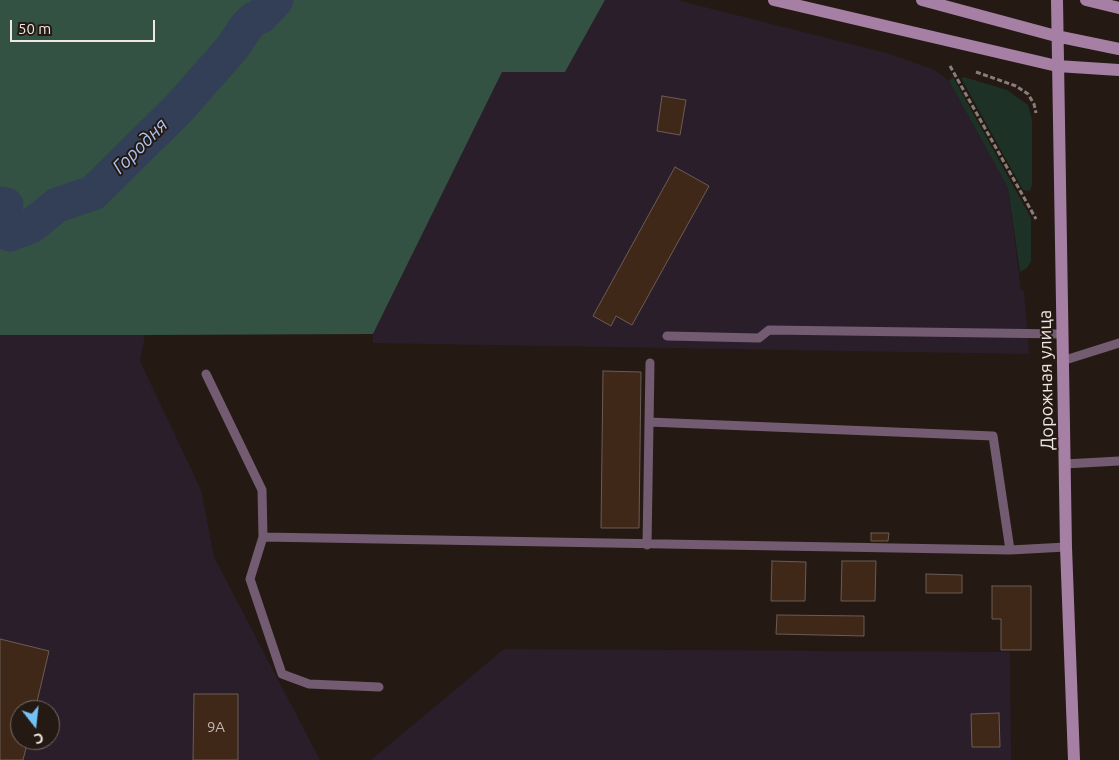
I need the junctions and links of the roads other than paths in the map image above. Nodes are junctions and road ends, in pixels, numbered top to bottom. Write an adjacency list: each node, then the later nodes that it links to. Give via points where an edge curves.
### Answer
1 (774, 0): 8 (main road)
2 (922, 0): 6 (main road)
3 (1057, 0): 6 (main road, Дорожная улица)
4 (1086, 0): 5 (main road)
5 (1119, 8)
6 (1056, 36): 7 (main road); 8 (main road, Дорожная улица)
7 (1119, 49)
8 (1057, 66): 9 (main road); 10 (main road, Дорожная улица)
9 (1119, 70)
10 (1062, 334): 11 (lane, via 769,330 759,338); 13 (main road, Дорожная улица)
11 (667, 336)
12 (1119, 343): 13 (lane)
13 (1062, 361): 18 (main road, Дорожная улица)
14 (650, 363): 16 (lane)
15 (206, 374): 19 (lane, via 262,490)
16 (649, 422): 20 (lane); 22 (lane, via 993,436)
17 (1119, 461): 18 (lane)
18 (1065, 464): 21 (main road, Дорожная улица)
19 (263, 537): 20 (lane); 23 (lane, via 250,579 282,674 309,684)
20 (647, 545): 22 (lane)
21 (1066, 547): 22 (lane); 24 (main road, Дорожная улица)
22 (1010, 550)
23 (379, 687)
24 (1074, 760)

